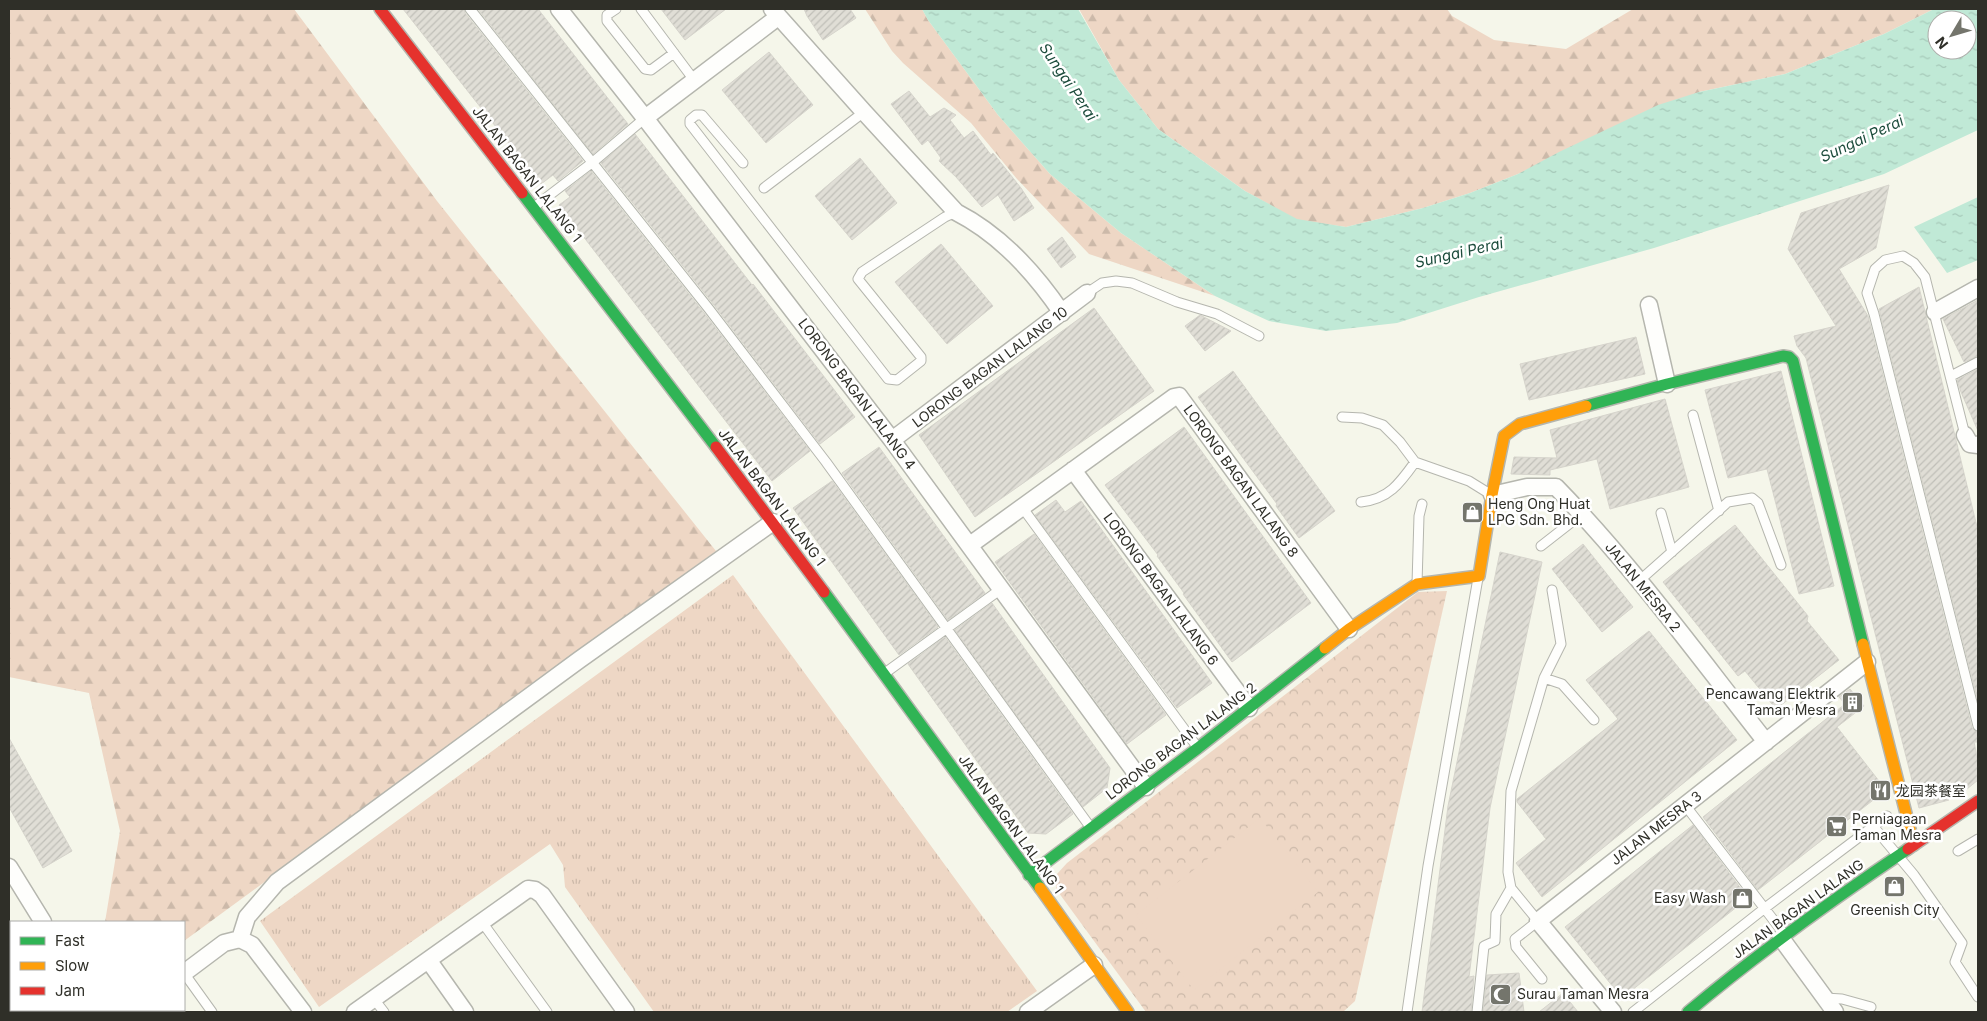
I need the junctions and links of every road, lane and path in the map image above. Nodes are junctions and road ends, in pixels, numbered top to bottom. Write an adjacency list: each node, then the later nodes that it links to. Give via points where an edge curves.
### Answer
1 (380, 9): 14 (main road, JALAN BAGAN LALANG 1)
2 (470, 9): 11 (lane)
3 (616, 9): 7 (lane, via 608,15 607,21 645,70 651,70)
4 (641, 9): 7 (lane)
5 (562, 10): 10 (street, LORONG BAGAN LALANG 4)
6 (775, 13): 8 (street); 9 (street)
7 (674, 53): 8 (lane)
8 (694, 80): 10 (street)
9 (864, 112): 13 (lane); 15 (street)
10 (645, 118): 11 (lane); 28 (street, LORONG BAGAN LALANG 4)
11 (593, 162): 14 (lane); 49 (lane, via 826,462)
12 (743, 163): 15 (lane, via 702,115 690,120 696,132 888,379 897,380 921,361 921,357 858,279 862,272)
13 (764, 188)
14 (534, 207): 39 (main road, JALAN BAGAN LALANG 1)
15 (956, 212): 20 (street, via 1007,249 1048,292)
16 (1978, 288): 19 (street)
17 (1086, 293): 20 (street, LORONG BAGAN LALANG 10); 21 (lane, via 1102,283 1132,283 1217,314)
18 (1649, 305): 24 (street)
19 (1935, 312): 23 (lane); 56 (lane, via 1925,277 1914,262 1903,256 1885,260 1875,269 1867,293)
20 (1062, 313): 28 (street, LORONG BAGAN LALANG 10)
21 (1259, 336)
22 (1978, 362): 23 (lane)
23 (1951, 376): 27 (lane)
24 (1667, 384): 32 (main road, via 1520,424 1504,436); 51 (main road, via 1782,356 1793,361)
25 (1693, 415): 36 (lane)
26 (1342, 417): 30 (lane, via 1362,418 1383,425)
27 (1965, 436): 29 (street, via 1970,444)
28 (892, 440): 40 (street, LORONG BAGAN LALANG 4)
29 (1978, 446)
30 (1415, 462): 32 (lane, via 1469,481); 33 (lane, via 1398,485 1386,494)
31 (1073, 470): 35 (street, LORONG BAGAN LALANG 8); 50 (street, LORONG BAGAN LALANG 8, via 1179,396); 54 (street, LORONG BAGAN LALANG 6)
32 (1492, 495): 38 (street, JALAN MESRA 2, via 1528,487 1556,488); 44 (main road)
33 (1361, 502)
34 (1422, 504): 46 (lane)
35 (1022, 508): 40 (street, LORONG BAGAN LALANG 8); 58 (lane)
36 (1719, 511): 42 (lane); 43 (lane, via 1728,502 1752,498 1758,503)
37 (1661, 513): 42 (lane)
38 (1582, 514): 41 (lane); 45 (street, JALAN MESRA 2)
39 (773, 522): 52 (main road, JALAN BAGAN LALANG 1); 77 (street, via 277,882 247,917)
40 (970, 546): 47 (street, LORONG BAGAN LALANG 4)
41 (1541, 546)
42 (1672, 552): 45 (lane)
43 (1780, 565)
44 (1479, 576): 46 (main road); 98 (lane, via 1428,866)
45 (1639, 581): 57 (street, JALAN MESRA 2)
46 (1417, 584): 50 (main road, LORONG BAGAN LALANG 2)
47 (1002, 589): 49 (lane); 59 (street, LORONG BAGAN LALANG 4)
48 (1552, 590): 53 (lane, via 1561,644)
49 (946, 628): 52 (lane); 64 (lane)
50 (1349, 629): 54 (main road, LORONG BAGAN LALANG 2)
51 (1867, 662): 57 (street, JALAN MESRA 3); 66 (main road)
52 (885, 674): 70 (main road, JALAN BAGAN LALANG 1)
53 (1544, 678): 55 (lane, via 1562,684); 71 (lane, via 1511,791 1508,872)
54 (1249, 708): 58 (main road, LORONG BAGAN LALANG 2)
55 (1594, 720)
56 (1978, 726)
57 (1766, 742): 61 (street, JALAN MESRA 3)
58 (1198, 748): 59 (main road, LORONG BAGAN LALANG 2)
59 (1146, 786): 64 (main road, LORONG BAGAN LALANG 2)
60 (1978, 801): 66 (main road, JALAN BAGAN LALANG)
61 (1685, 805): 72 (lane); 74 (street, JALAN MESRA 3)
62 (1887, 816): 63 (lane)
63 (1873, 826): 68 (lane); 72 (lane)
64 (1091, 829): 70 (main road, LORONG BAGAN LALANG 2)
65 (1978, 839): 67 (lane)
66 (1914, 845): 68 (main road, JALAN BAGAN LALANG)
67 (1958, 851)
68 (1898, 856): 76 (main road, JALAN BAGAN LALANG); 83 (lane, via 1962,943 1955,962)
69 (9, 867): 73 (street)
70 (1029, 875): 79 (main road, JALAN BAGAN LALANG 1)
71 (1511, 888): 74 (lane); 99 (lane, via 1496,914 1495,941 1484,946)
72 (1765, 908): 76 (lane); 101 (lane)
73 (43, 921)
74 (1538, 921): 82 (lane, via 1515,939 1516,947); 100 (street)
75 (482, 922): 78 (street); 95 (lane); 96 (street, via 528,889 535,890)
76 (1783, 937): 84 (street); 102 (main road, JALAN BAGAN LALANG)
77 (240, 939): 80 (street, via 224,943); 91 (street, via 252,945)
78 (429, 961): 85 (street); 94 (street)
79 (1094, 965): 88 (street); 97 (main road, JALAN BAGAN LALANG 1)
80 (185, 972)
81 (185, 974): 90 (lane)
82 (1542, 979)
83 (1978, 997)
84 (1825, 998): 86 (lane); 103 (street)
85 (374, 999): 92 (street); 93 (lane)
86 (1871, 1007)
87 (133, 1011): 89 (street)
88 (1032, 1011)
89 (129, 1012)
90 (212, 1012)
91 (303, 1012)
92 (355, 1012)
93 (384, 1012)
94 (465, 1012)
95 (548, 1012)
96 (626, 1012)
97 (1128, 1012)
98 (1407, 1012)
99 (1477, 1012)
100 (1613, 1012)
101 (1633, 1012)
102 (1688, 1012)
103 (1835, 1012)

